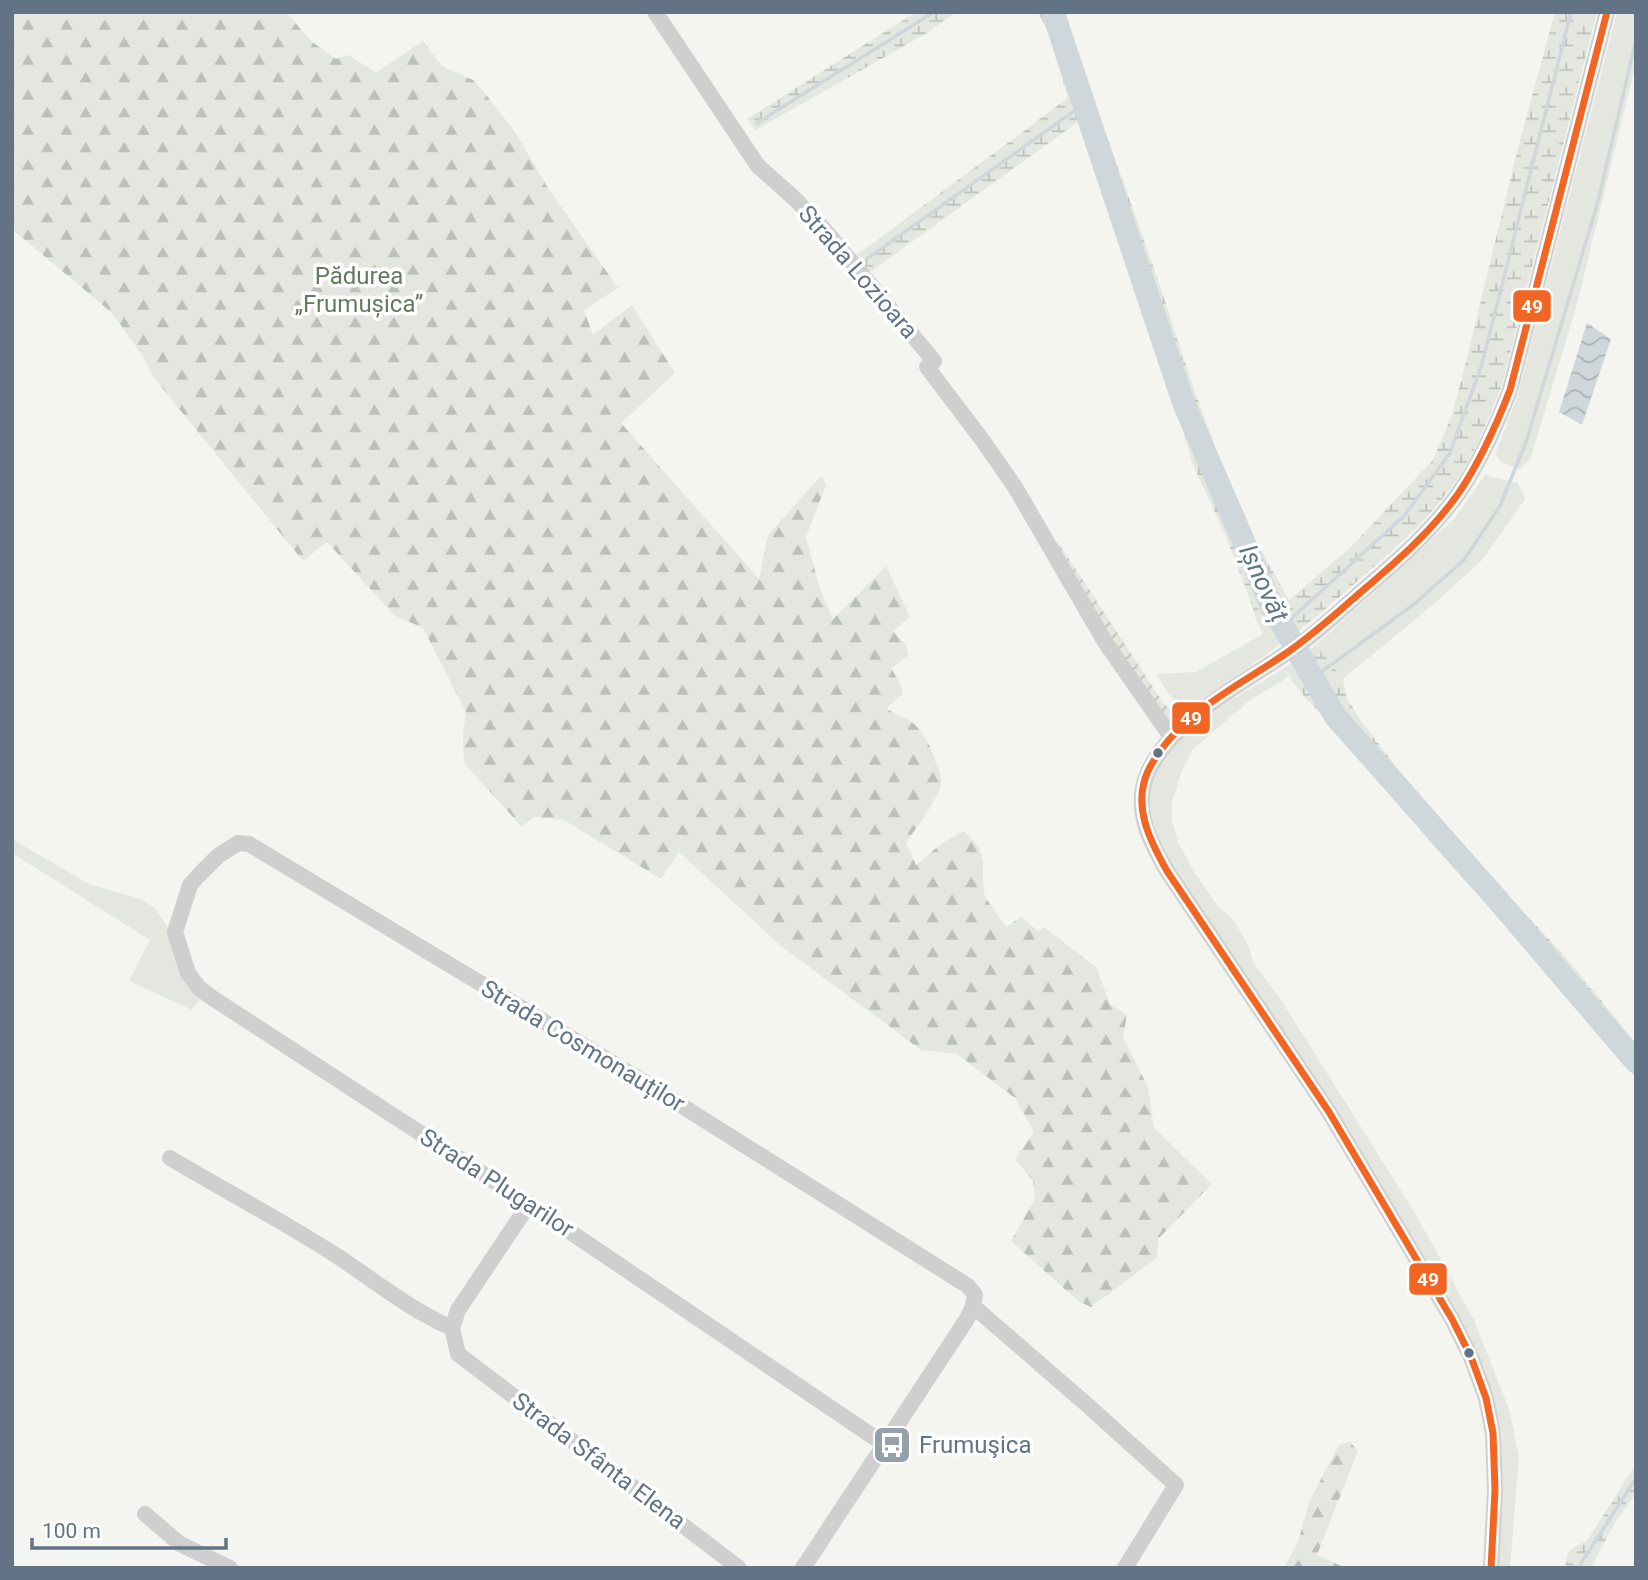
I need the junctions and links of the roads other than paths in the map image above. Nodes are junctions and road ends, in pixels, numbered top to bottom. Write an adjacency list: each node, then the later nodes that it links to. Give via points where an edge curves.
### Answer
1 (655, 12): 3 (street, Strada Lozioara, via 758,166 824,229 934,361 927,368 1015,486 1105,642)
2 (1607, 12): 3 (street, via 1510,390 1477,464 1434,525 1401,558 1309,637 1189,719)
3 (1171, 737): 15 (street, via 1147,774 1141,797 1142,820 1150,842 1329,1112 1471,1357 1493,1433)
4 (190, 885): 6 (street, Strada Plugarilor, via 175,932 188,973 199,988); 7 (street, Strada Cosmonauților, via 218,856 238,843 249,844 636,1077 968,1286)
5 (170, 1158): 8 (street)
6 (529, 1204): 8 (street, via 458,1310); 9 (street, Strada Plugarilor)
7 (974, 1301): 9 (street, via 967,1319); 14 (street, via 1176,1485)
8 (452, 1328): 12 (street, Strada Sfânta Elena, via 458,1354)
9 (884, 1444): 13 (street)
10 (145, 1514): 11 (street, via 180,1544)
11 (230, 1568)
12 (739, 1568)
13 (803, 1568)
14 (1125, 1568)
15 (1491, 1568)

